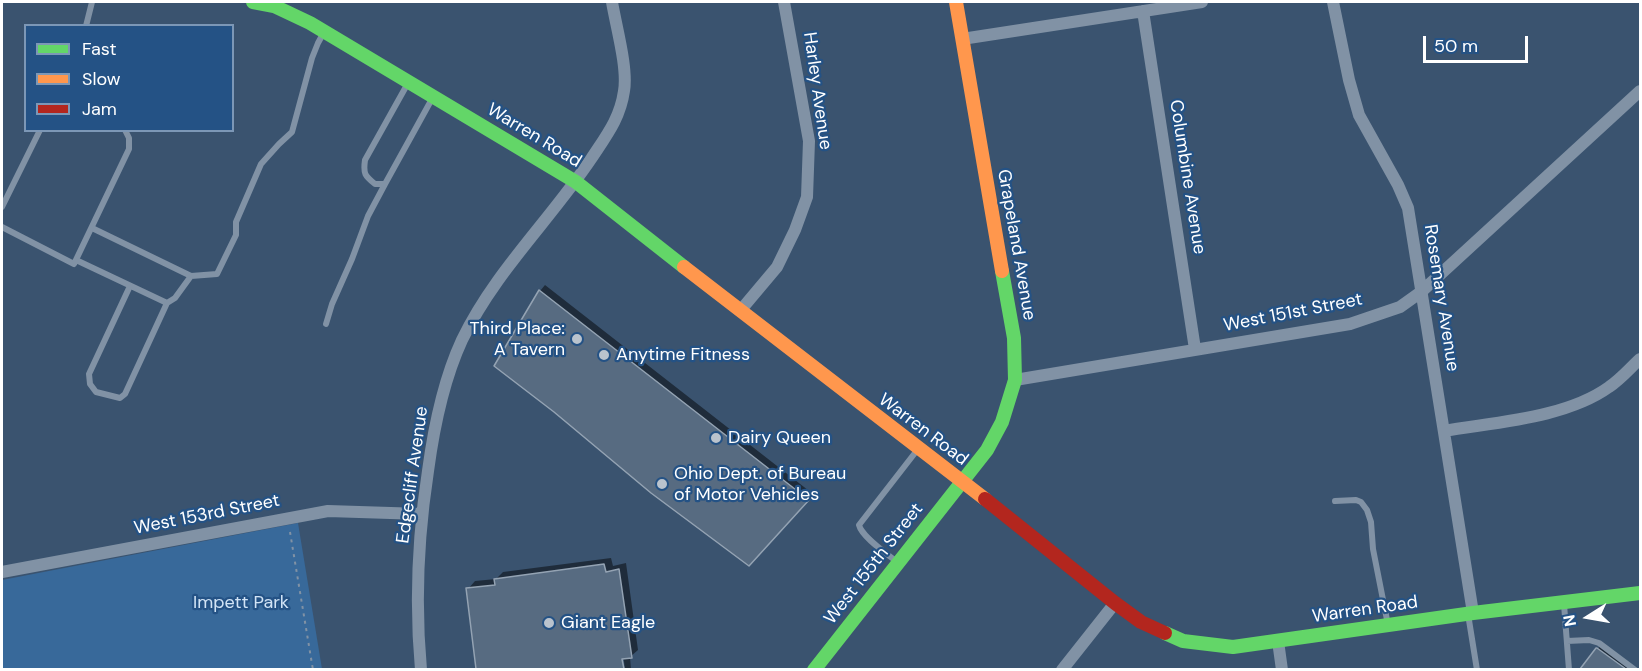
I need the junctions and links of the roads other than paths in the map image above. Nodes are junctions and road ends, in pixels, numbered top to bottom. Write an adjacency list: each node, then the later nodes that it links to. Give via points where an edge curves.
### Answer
1 (92, 2): 9 (lane)
2 (253, 2): 10 (main road, Warren Road, via 274,6)
3 (612, 2): 17 (street, Edgecliff Avenue, via 624,90 616,122)
4 (784, 2): 27 (street, Harley Avenue, via 809,141 807,197 777,267)
5 (956, 2): 11 (main road, Grapeland Avenue)
6 (1202, 2): 8 (street)
7 (1333, 2): 25 (street, Rosemary Avenue, via 1359,115 1408,208)
8 (1143, 11): 11 (street); 29 (street, Columbine Avenue)
9 (86, 24)
10 (324, 32): 12 (main road, Warren Road); 23 (lane, via 312,58 292,132 261,164 236,222 236,235 217,274)
11 (962, 39): 31 (main road, Grapeland Avenue, via 1014,338)
12 (409, 82): 14 (main road, Warren Road); 18 (lane, via 365,160 365,176 375,184)
13 (1641, 91): 25 (street, West 151st Street)
14 (433, 97): 17 (main road, Warren Road); 18 (lane)
15 (39, 132): 19 (lane)
16 (126, 132): 21 (lane, via 129,149)
17 (576, 182): 27 (main road, Warren Road); 36 (street, Edgecliff Avenue, via 488,295 462,340 445,385 434,431)
18 (385, 184): 28 (lane, via 368,216)
19 (2, 207)
20 (2, 227): 22 (lane, via 74,264)
21 (92, 228): 22 (lane); 23 (lane)
22 (75, 260): 24 (lane)
23 (191, 276): 26 (lane)
24 (130, 286): 26 (lane); 26 (lane, via 89,374 96,392 120,398 125,394)
25 (1421, 292): 29 (street, West 151st Street, via 1400,307 1350,324); 32 (street, Rosemary Avenue)
26 (167, 303)
27 (740, 311): 33 (main road, Warren Road)
28 (326, 324)
29 (1195, 349): 31 (street, West 151st Street)
30 (1641, 359): 32 (street, via 1610,387 1584,401 1550,413)
31 (1016, 380): 34 (main road, Grapeland Avenue, via 1002,422 987,450)
32 (1444, 431): 42 (street, Rosemary Avenue)
33 (918, 448): 34 (main road, Warren Road); 37 (lane, via 859,525 867,537)
34 (962, 481): 37 (main road, West 155th Street); 41 (main road, Warren Road)
35 (1335, 501): 43 (lane, via 1356,500 1367,510)
36 (422, 514): 38 (street, West 153rd Street, via 328,511); 46 (street, Edgecliff Avenue, via 418,577)
37 (898, 563): 47 (main road, West 155th Street)
38 (2, 572)
39 (1641, 593): 40 (main road, Warren Road)
40 (1564, 602): 42 (main road, Warren Road); 45 (lane)
41 (1115, 603): 44 (main road, Warren Road, via 1141,622 1183,641 1233,647); 48 (street)
42 (1470, 613): 43 (main road, Warren Road); 50 (lane)
43 (1388, 625): 44 (main road, Warren Road)
44 (1278, 641): 49 (street)
45 (1567, 641): 51 (lane); 52 (lane, via 1599,643)
46 (421, 669)
47 (814, 669)
48 (1062, 669)
49 (1282, 669)
50 (1477, 669)
51 (1569, 669)
52 (1635, 669)

